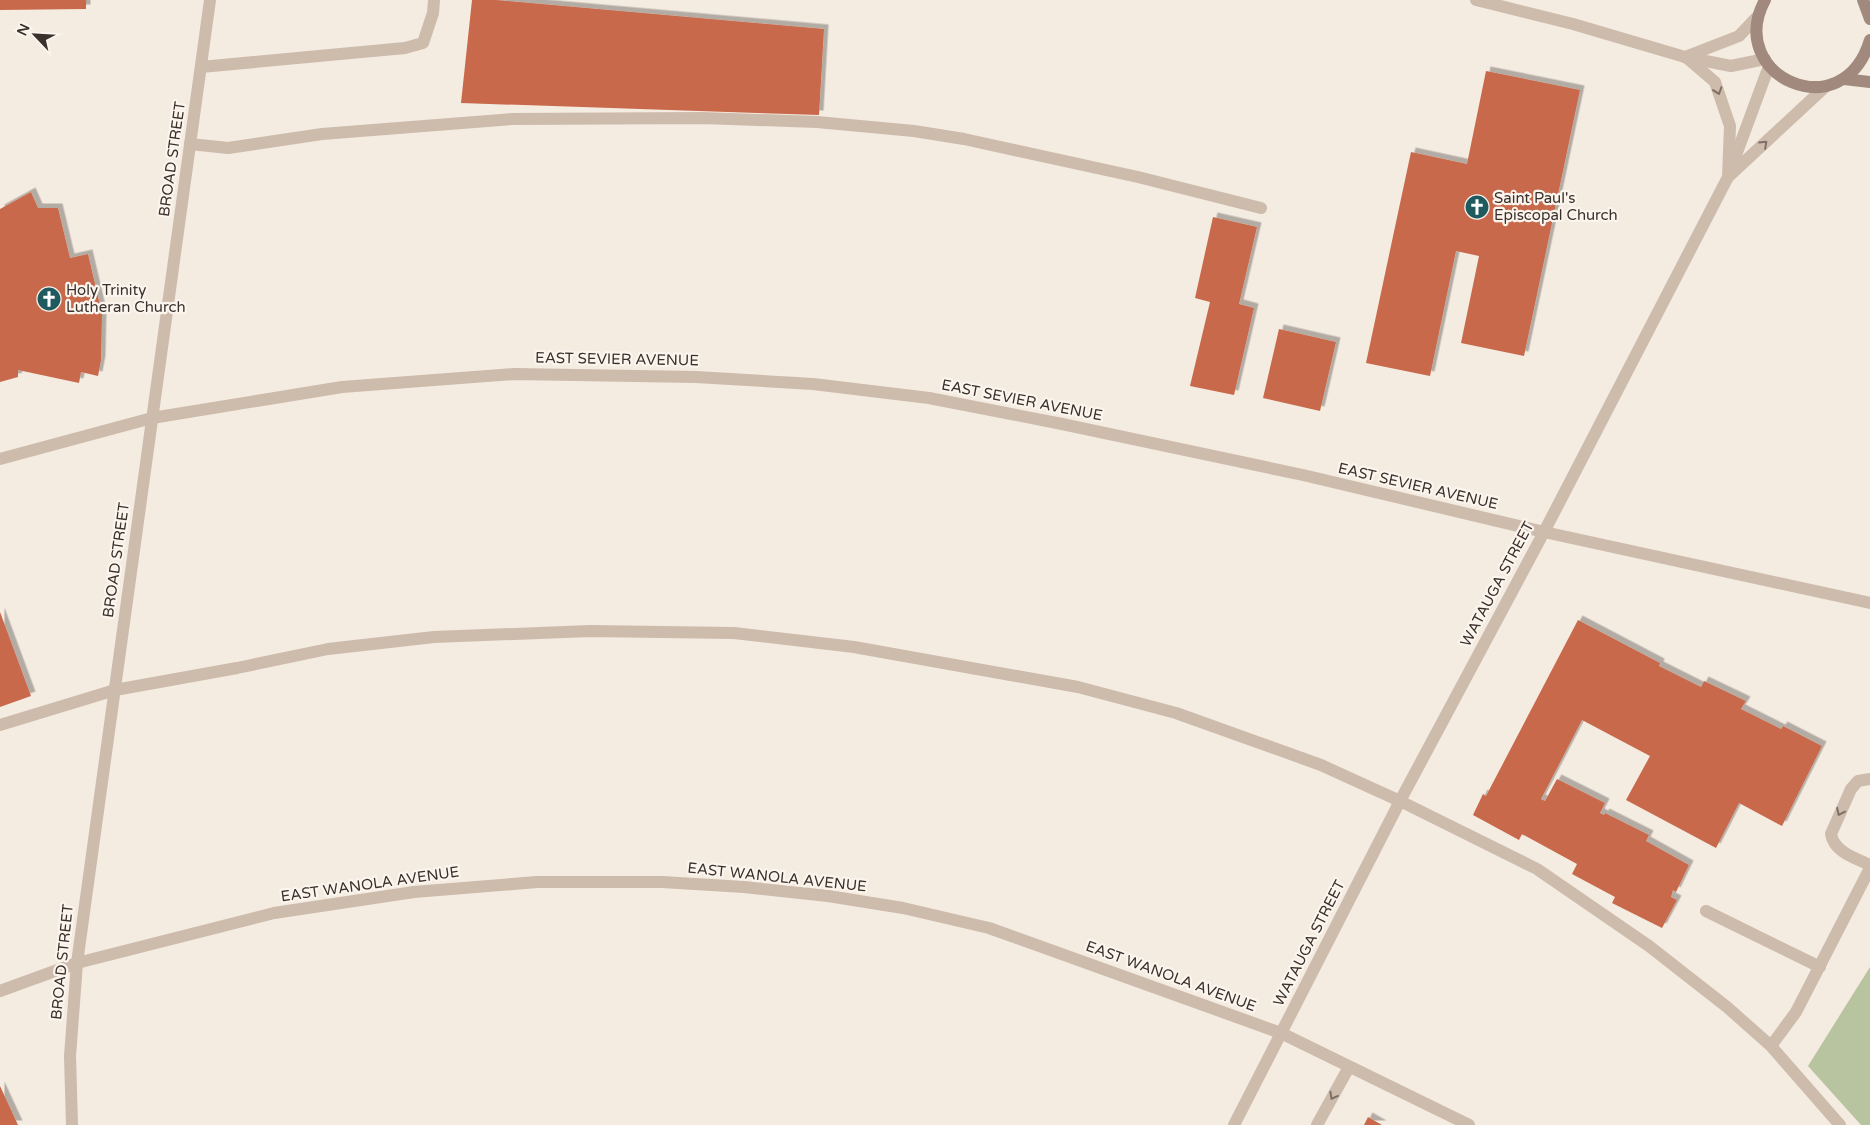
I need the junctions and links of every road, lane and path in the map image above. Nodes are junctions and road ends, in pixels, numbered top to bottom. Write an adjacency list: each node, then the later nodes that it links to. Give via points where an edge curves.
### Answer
1 (210, 0): 11 (street, BROAD STREET)
2 (434, 0): 11 (street, via 424,43 405,48)
3 (1476, 0): 9 (street)
4 (1765, 0): 6 (main road)
5 (1864, 1): 7 (main road)
6 (1758, 16): 9 (street, via 1739,36); 10 (main road, via 1756,34)
7 (1870, 19)
8 (1870, 40): 12 (main road, via 1866,54)
9 (1685, 57): 10 (street, via 1731,66); 16 (street, one-way to 16, via 1715,82 1730,126)
10 (1767, 63): 14 (main road, via 1781,77 1795,84); 16 (street)
11 (201, 67): 15 (street, BROAD STREET)
12 (1844, 79): 13 (main road); 14 (main road)
13 (1870, 82)
14 (1826, 86): 16 (street, WATAUGA STREET, one-way to 14)
15 (190, 144): 17 (street, via 228,148 322,134 512,119 703,118 817,122 964,139); 18 (street, BROAD STREET)
16 (1728, 177): 20 (street, WATAUGA STREET)
17 (1261, 208)
18 (152, 418): 19 (street, EAST SEVIER AVENUE); 20 (street, EAST SEVIER AVENUE, via 342,387 514,374 696,377 813,384 929,398 1062,424 1303,475); 22 (street, BROAD STREET)
19 (0, 459)
20 (1544, 532): 21 (street, EAST SEVIER AVENUE); 25 (street, WATAUGA STREET)
21 (1870, 603)
22 (115, 690): 23 (street); 25 (street, via 328,649 434,637 590,631 734,633 854,648 1078,687 1176,713 1321,765); 28 (street, BROAD STREET)
23 (0, 725)
24 (1870, 779): 26 (street, one-way to 26, via 1858,781 1851,789 1831,834 1841,851)
25 (1400, 801): 31 (street, WATAUGA STREET); 32 (street, via 1537,869 1649,946 1727,1007)
26 (1870, 867): 29 (street)
27 (1706, 911): 29 (street)
28 (77, 963): 30 (street, EAST WANOLA AVENUE); 31 (street, EAST WANOLA AVENUE, via 274,913 414,892 537,882 744,887 903,908 989,928); 34 (street, BROAD STREET, via 70,1056)
29 (1820, 967): 32 (street, via 1796,1012)
30 (0, 991)
31 (1280, 1033): 33 (street, EAST WANOLA AVENUE); 35 (street, WATAUGA STREET)
32 (1770, 1046): 38 (street)
33 (1349, 1067): 36 (street, one-way to 36); 37 (street, EAST WANOLA AVENUE)
34 (72, 1125)
35 (1234, 1125)
36 (1317, 1125)
37 (1470, 1125)
38 (1840, 1125)

